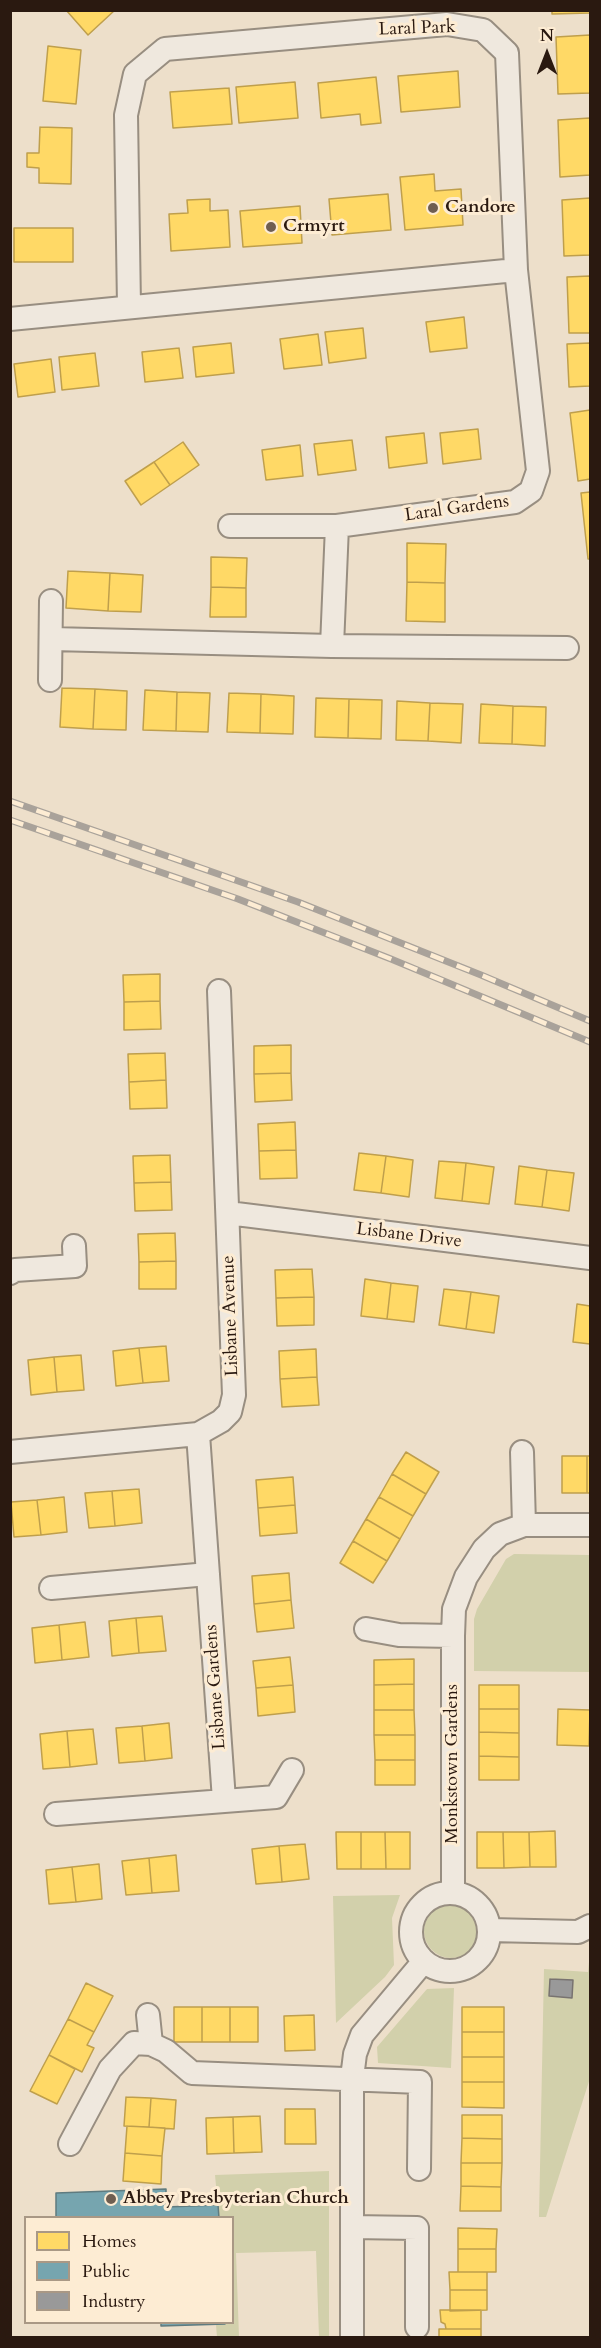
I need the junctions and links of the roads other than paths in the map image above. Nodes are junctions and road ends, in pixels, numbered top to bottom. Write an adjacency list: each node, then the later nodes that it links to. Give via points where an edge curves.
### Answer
1 (516, 270): 2 (street); 2 (street, Laral Park, via 507,53 483,30 447,24 165,49 135,74 126,115); 5 (street, Laral Gardens, via 538,471 531,491 515,502)
2 (129, 306): 3 (street)
3 (10, 319)
4 (230, 526): 5 (street, Laral Gardens)
5 (337, 526): 8 (street)
6 (51, 601): 7 (street)
7 (52, 639): 8 (street); 10 (street)
8 (332, 646): 9 (street)
9 (567, 648)
10 (50, 680)
11 (219, 991): 12 (street, Lisbane Avenue)
12 (228, 1213): 14 (street, Lisbane Drive); 16 (street, Lisbane Avenue, via 234,1395 230,1412)
13 (74, 1246): 15 (street, via 75,1266)
14 (591, 1258)
15 (10, 1273)
16 (198, 1434): 17 (street, Lisbane Avenue); 21 (street, Lisbane Gardens)
17 (10, 1452)
18 (522, 1452): 19 (street)
19 (524, 1525): 20 (street, Monkstown Gardens); 24 (street, Monkstown Gardens, via 500,1534 484,1549 466,1577 454,1609)
20 (591, 1525)
21 (208, 1574): 22 (street); 26 (street, Lisbane Gardens)
22 (51, 1588)
23 (366, 1629): 24 (street, via 399,1635)
24 (453, 1636): 28 (street, Monkstown Gardens)
25 (292, 1770): 26 (street, via 276,1797)
26 (224, 1800): 27 (street)
27 (56, 1814)
28 (453, 1892): 30 (street, via 481,1907); 31 (street, via 435,1895 416,1912 411,1938)
29 (591, 1926): 30 (street, via 578,1932)
30 (490, 1930): 31 (street, via 484,1952 467,1968 444,1971)
31 (424, 1961): 34 (street, via 362,2035)
32 (148, 2015): 33 (street)
33 (150, 2044): 34 (street, via 166,2051 192,2073); 35 (street, via 134,2043 110,2069)
34 (352, 2078): 36 (street, via 420,2082); 37 (street)
35 (70, 2144)
36 (419, 2169)
37 (352, 2227): 38 (street, via 417,2228); 39 (street)
38 (417, 2327)
39 (352, 2337)

